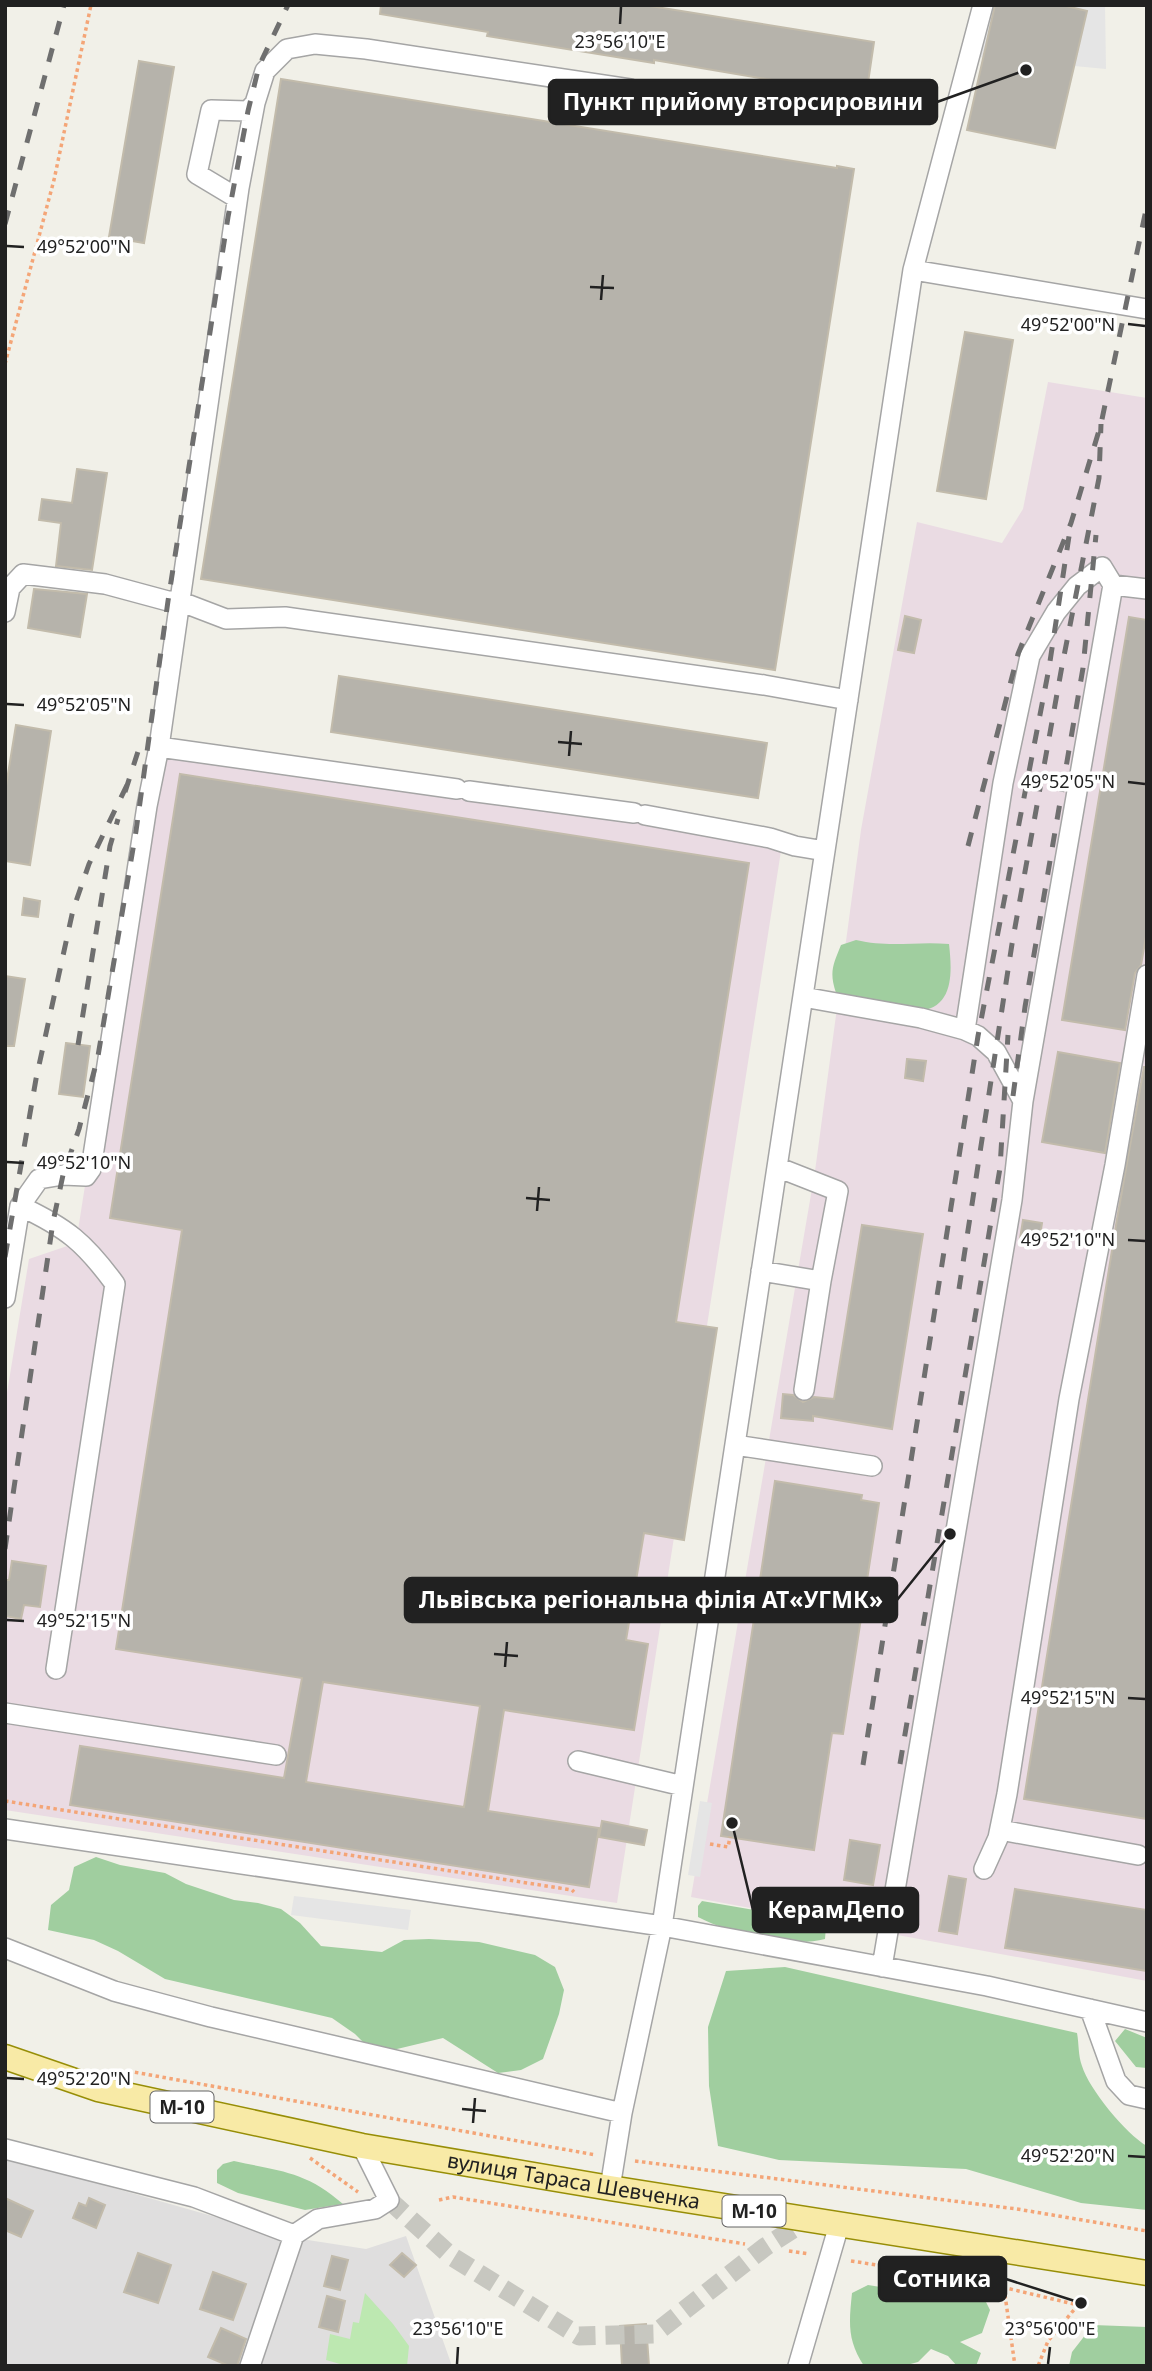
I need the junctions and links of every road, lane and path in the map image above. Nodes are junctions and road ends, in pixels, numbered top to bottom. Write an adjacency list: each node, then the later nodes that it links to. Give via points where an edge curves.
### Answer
1 (91, 5): 8 (path, via 54,180)
2 (977, 8): 6 (street)
3 (630, 89): 4 (street, via 315,44 288,50 265,71)
4 (255, 103): 5 (street); 5 (street, via 248,111 211,110 197,174)
5 (237, 198): 11 (street)
6 (914, 270): 7 (street); 13 (street)
7 (1147, 309)
8 (5, 364)
9 (1113, 585): 10 (street); 18 (street, via 1102,567 1077,586 1030,656 1003,783); 19 (street)
10 (1147, 589)
11 (179, 601): 12 (street, via 105,584 23,574 10,588); 13 (street, via 226,620 285,617); 14 (street)
12 (5, 612)
13 (848, 700): 15 (street)
14 (159, 747): 15 (street, via 640,814); 21 (street, via 91,1169 86,1176 39,1179)
15 (825, 851): 17 (street)
16 (1147, 975): 35 (street, via 1069,1399)
17 (803, 998): 18 (street); 20 (street)
18 (965, 1030): 19 (street, via 996,1052)
19 (1023, 1101): 43 (street, via 1012,1200)
20 (777, 1167): 22 (street); 23 (street, via 838,1191)
21 (20, 1206): 24 (street); 28 (street, via 57,1224 93,1253 116,1284)
22 (761, 1271): 23 (street); 26 (street)
23 (821, 1281): 25 (street)
24 (5, 1298)
25 (804, 1390)
26 (735, 1445): 27 (street); 32 (street)
27 (872, 1466)
28 (56, 1669)
29 (5, 1713): 30 (street)
30 (276, 1755)
31 (578, 1761): 32 (street)
32 (683, 1786): 41 (street)
33 (5, 1801): 40 (path, via 572,1890)
34 (5, 1829): 41 (street)
35 (1000, 1830): 38 (street); 39 (street)
36 (730, 1837): 37 (path, via 728,1847)
37 (710, 1844)
38 (1138, 1855)
39 (985, 1869)
40 (578, 1897)
41 (662, 1926): 43 (street); 49 (street)
42 (5, 1948): 49 (street, via 138,1998)
43 (882, 1967): 44 (street)
44 (1090, 2009): 45 (street); 48 (street, via 1116,2081 1129,2095)
45 (1147, 2022)
46 (5, 2057): 50 (main road, вулиця Тараса Шевченка / М-10, via 98,2089)
47 (124, 2070): 52 (path)
48 (1147, 2099)
49 (622, 2113): 52 (street)
50 (362, 2146): 53 (main road, вулиця Тараса Шевченка / М-10); 57 (street, via 388,2200 375,2209 318,2219)
51 (5, 2149): 57 (street, via 194,2197)
52 (614, 2158): 53 (street); 56 (path, via 1017,2208)
53 (610, 2188): 55 (main road, вулиця Тараса Шевченка / М-10)
54 (439, 2200): 58 (path, via 453,2197)
55 (839, 2225): 62 (main road, вулиця Тараса Шевченка / М-10); 65 (street)
56 (1147, 2231)
57 (294, 2235): 64 (street)
58 (745, 2244)
59 (789, 2251): 60 (path)
60 (809, 2254)
61 (850, 2260): 63 (path)
62 (1147, 2273)
63 (1004, 2288): 66 (path); 67 (path, via 1078,2305 1048,2341)
64 (250, 2366)
65 (798, 2366)
66 (1015, 2366)
67 (1038, 2366)

